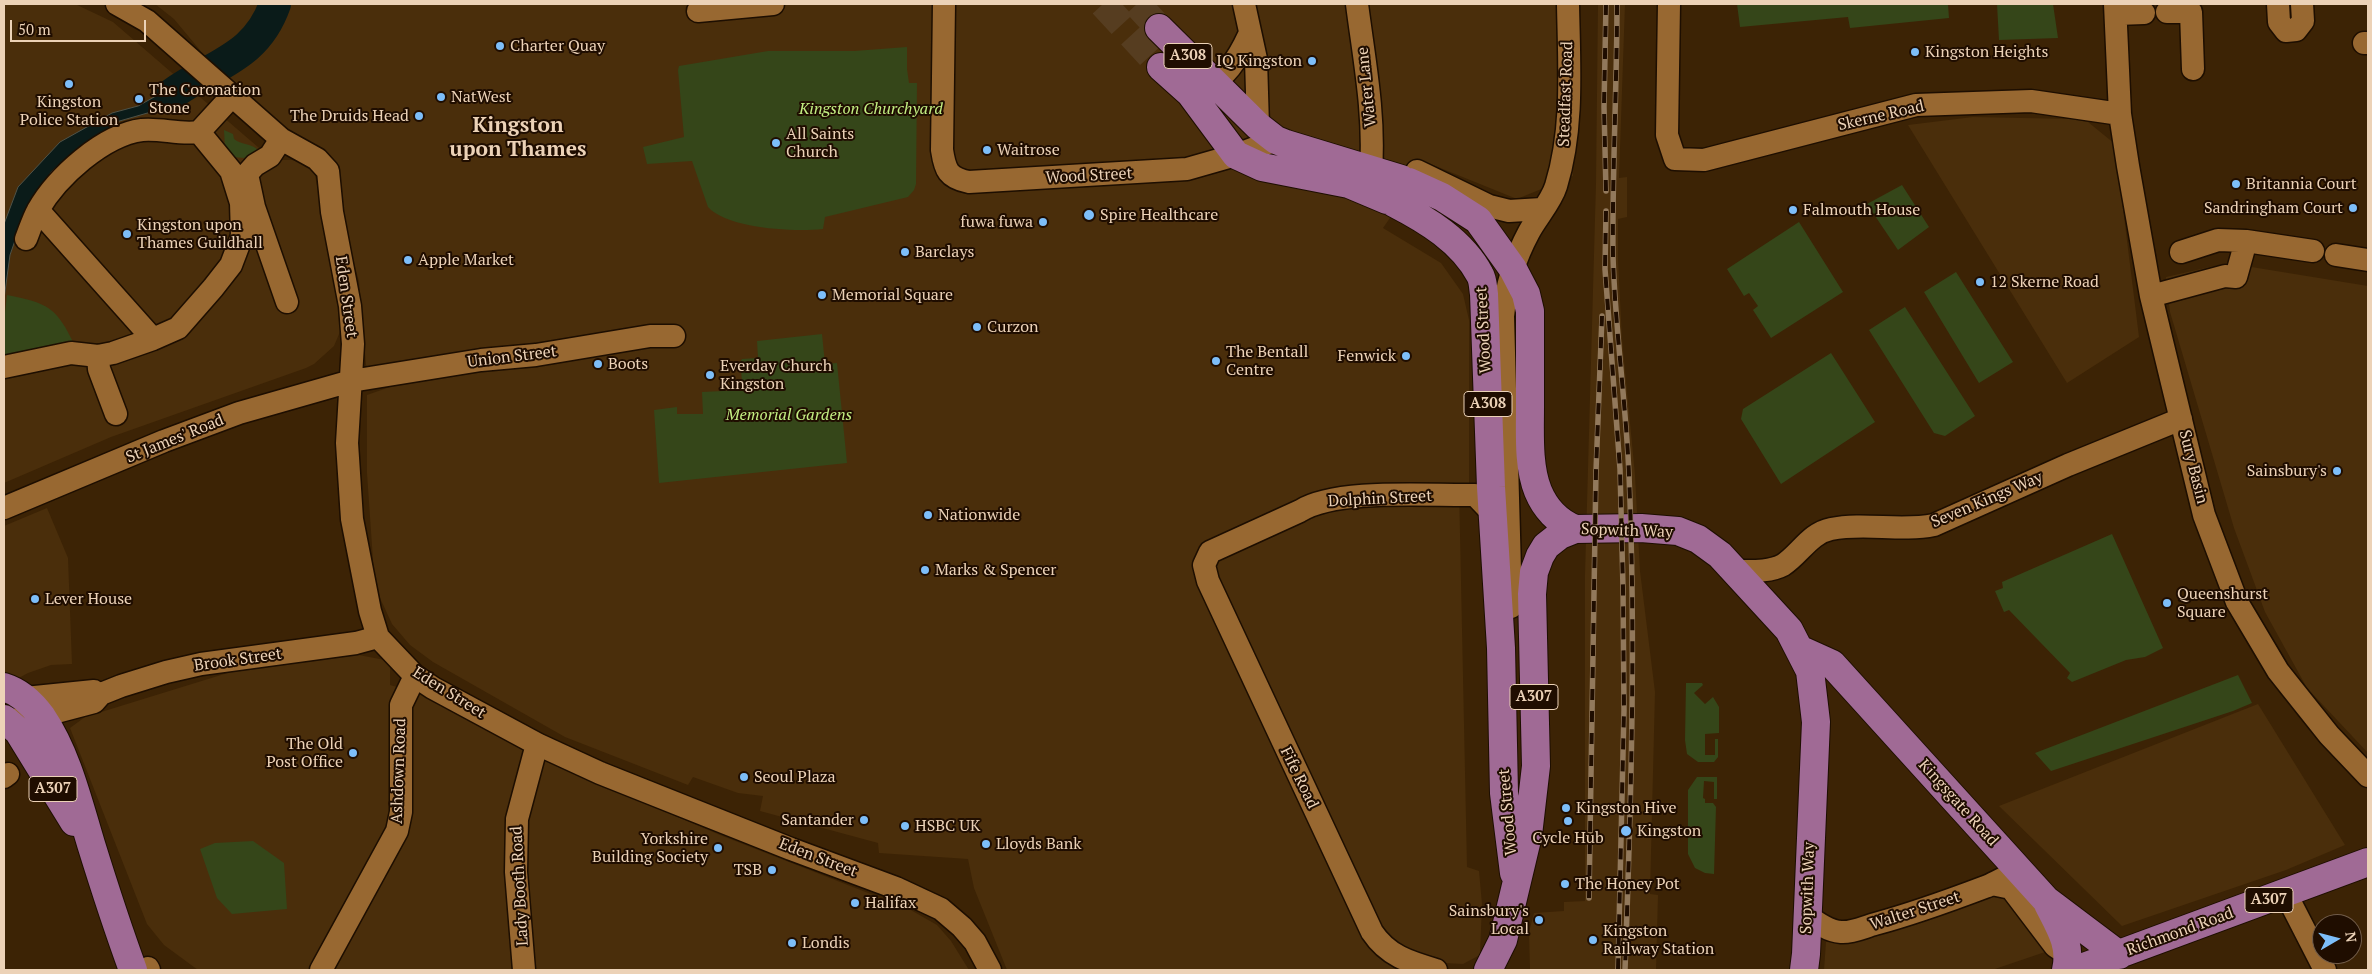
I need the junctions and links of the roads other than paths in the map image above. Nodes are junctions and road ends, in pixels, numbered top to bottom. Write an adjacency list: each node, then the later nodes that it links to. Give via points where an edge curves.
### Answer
1 (117, 4): 19 (street, via 147,22)
2 (773, 4): 11 (street)
3 (944, 4): 25 (street, Wood Street, via 942,150 945,167 957,180 969,182 1187,170)
4 (1244, 4): 15 (street)
5 (1357, 4): 26 (street, Water Lane, via 1370,96)
6 (1568, 4): 28 (street, Steadfast Road, via 1568,119 1564,153 1556,188)
7 (1669, 4): 21 (street, Skerne Road, via 1667,135 1675,159 1704,160 1916,105 2031,101)
8 (2278, 4): 9 (street, via 2279,22 2286,31 2296,30 2303,21)
9 (2302, 4)
10 (2116, 9): 12 (street); 21 (street, Sury Basin)
11 (698, 11)
12 (2144, 12)
13 (2167, 12): 17 (street, via 2191,12)
14 (1159, 28): 18 (main road, A308)
15 (1249, 35): 18 (street); 23 (street)
16 (1161, 67): 20 (main road, A308)
17 (2193, 69)
18 (1217, 83): 20 (street); 23 (main road, A308)
19 (227, 92): 22 (street); 24 (street)
20 (1190, 93): 25 (main road, A308)
21 (2120, 114): 37 (street, Sury Basin)
22 (199, 132): 29 (street, via 184,134 168,130 141,130 115,137 93,151 58,184); 40 (street, via 231,171 241,203 242,236 231,265 207,295 178,328)
23 (1273, 136): 25 (street, Wood Street); 26 (main road, Wood Street / A308)
24 (281, 140): 38 (street, via 270,156 247,174 254,207); 43 (street, Eden Street, via 317,158 325,166 350,306)
25 (1236, 155): 27 (main road, Wood Street / A308, via 1262,167 1349,184)
26 (1371, 164): 27 (main road, Wood Street / A308)
27 (1403, 184): 28 (street, via 1510,211); 36 (main road, Wood Street / A308, via 1442,197 1478,220); 47 (main road, Wood Street / A308, via 1481,276)
28 (1542, 209): 36 (street, Wood Street)
29 (38, 210): 30 (street); 40 (street)
30 (26, 239)
31 (2246, 240): 32 (street); 33 (street, via 2218,240); 37 (street, via 2236,277 2225,276)
32 (2313, 251)
33 (2181, 252)
34 (2336, 254): 35 (street)
35 (2368, 260)
36 (1513, 269): 48 (main road, A308, via 1526,294 1530,311 1530,446 1538,492 1553,515); 52 (street, Wood Street, via 1503,316 1510,608)
37 (2151, 296): 45 (street, Sury Basin)
38 (287, 302)
39 (674, 336): 43 (street, Union Street, via 650,336)
40 (153, 339): 41 (street)
41 (98, 356): 42 (street, via 72,353); 44 (street, via 98,369)
42 (4, 367)
43 (351, 381): 46 (street, St James' Road, via 240,413 164,440); 51 (street, Eden Street, via 347,442 352,519)
44 (116, 414)
45 (2181, 419): 50 (street, Seven Kings Way, via 1934,525 1829,529 1817,534 1773,569); 58 (street, Sury Basin, via 2204,515 2238,602 2293,692)
46 (4, 508)
47 (1494, 515): 49 (street, Dolphin Street, via 1475,496 1343,499 1312,504); 52 (main road, Wood Street / A308)
48 (1575, 529): 50 (main road, Sopwith Way / A307, via 1678,531 1698,538); 62 (main road, Sopwith Way / A307, via 1546,546 1534,572 1536,766 1528,835)
49 (1210, 552): 73 (street, Fife Road, via 1204,565 1208,581 1372,932 1392,954)
50 (1738, 571): 53 (main road, Sopwith Way / A307, via 1789,630)
51 (378, 637): 54 (street, Eden Street); 55 (street, Brook Street, via 356,643 201,664 101,694 91,690)
52 (1501, 648): 62 (main road, Wood Street / A308, via 1504,793)
53 (1801, 650): 61 (main road, Kingsgate Road, via 1832,664); 66 (main road, Sopwith Way / A307, via 1810,670 1816,722)
54 (415, 676): 57 (street, Eden Street); 70 (street, Ashdown Road, via 401,705 397,831)
55 (23, 700): 56 (street, Brook Street); 59 (main road, A307, via 59,749)
56 (5, 720): 59 (main road, A307, via 18,731 65,810)
57 (537, 744): 71 (street, Lady Booth Road, via 517,819 516,872); 72 (street, Eden Street, via 600,773 896,888 941,909 975,942)
58 (2368, 776)
59 (92, 845): 69 (main road, A307, via 124,944)
60 (2368, 862): 64 (main road, Richmond Road / A307)
61 (2024, 876): 63 (street, Walter Street, via 2014,874); 65 (main road, Kingsgate Road)
62 (1516, 882): 74 (main road, Wood Street / A307, via 1503,940)
63 (1992, 884): 66 (street, Walter Street, via 1853,931 1841,932 1819,924); 68 (street, via 2015,891)
64 (2286, 894): 67 (main road, Richmond Road / A307); 76 (street)
65 (2046, 900): 67 (main road, Kingsgate Road); 68 (main road, via 2064,936)
66 (1807, 915): 75 (main road, Sopwith Way / A307)
67 (2122, 962): 68 (main road, Richmond Road / A307)
68 (2070, 964)
69 (145, 970)
70 (321, 970)
71 (524, 970)
72 (990, 970)
73 (1436, 970)
74 (1488, 970)
75 (1804, 970)
76 (2325, 970)

